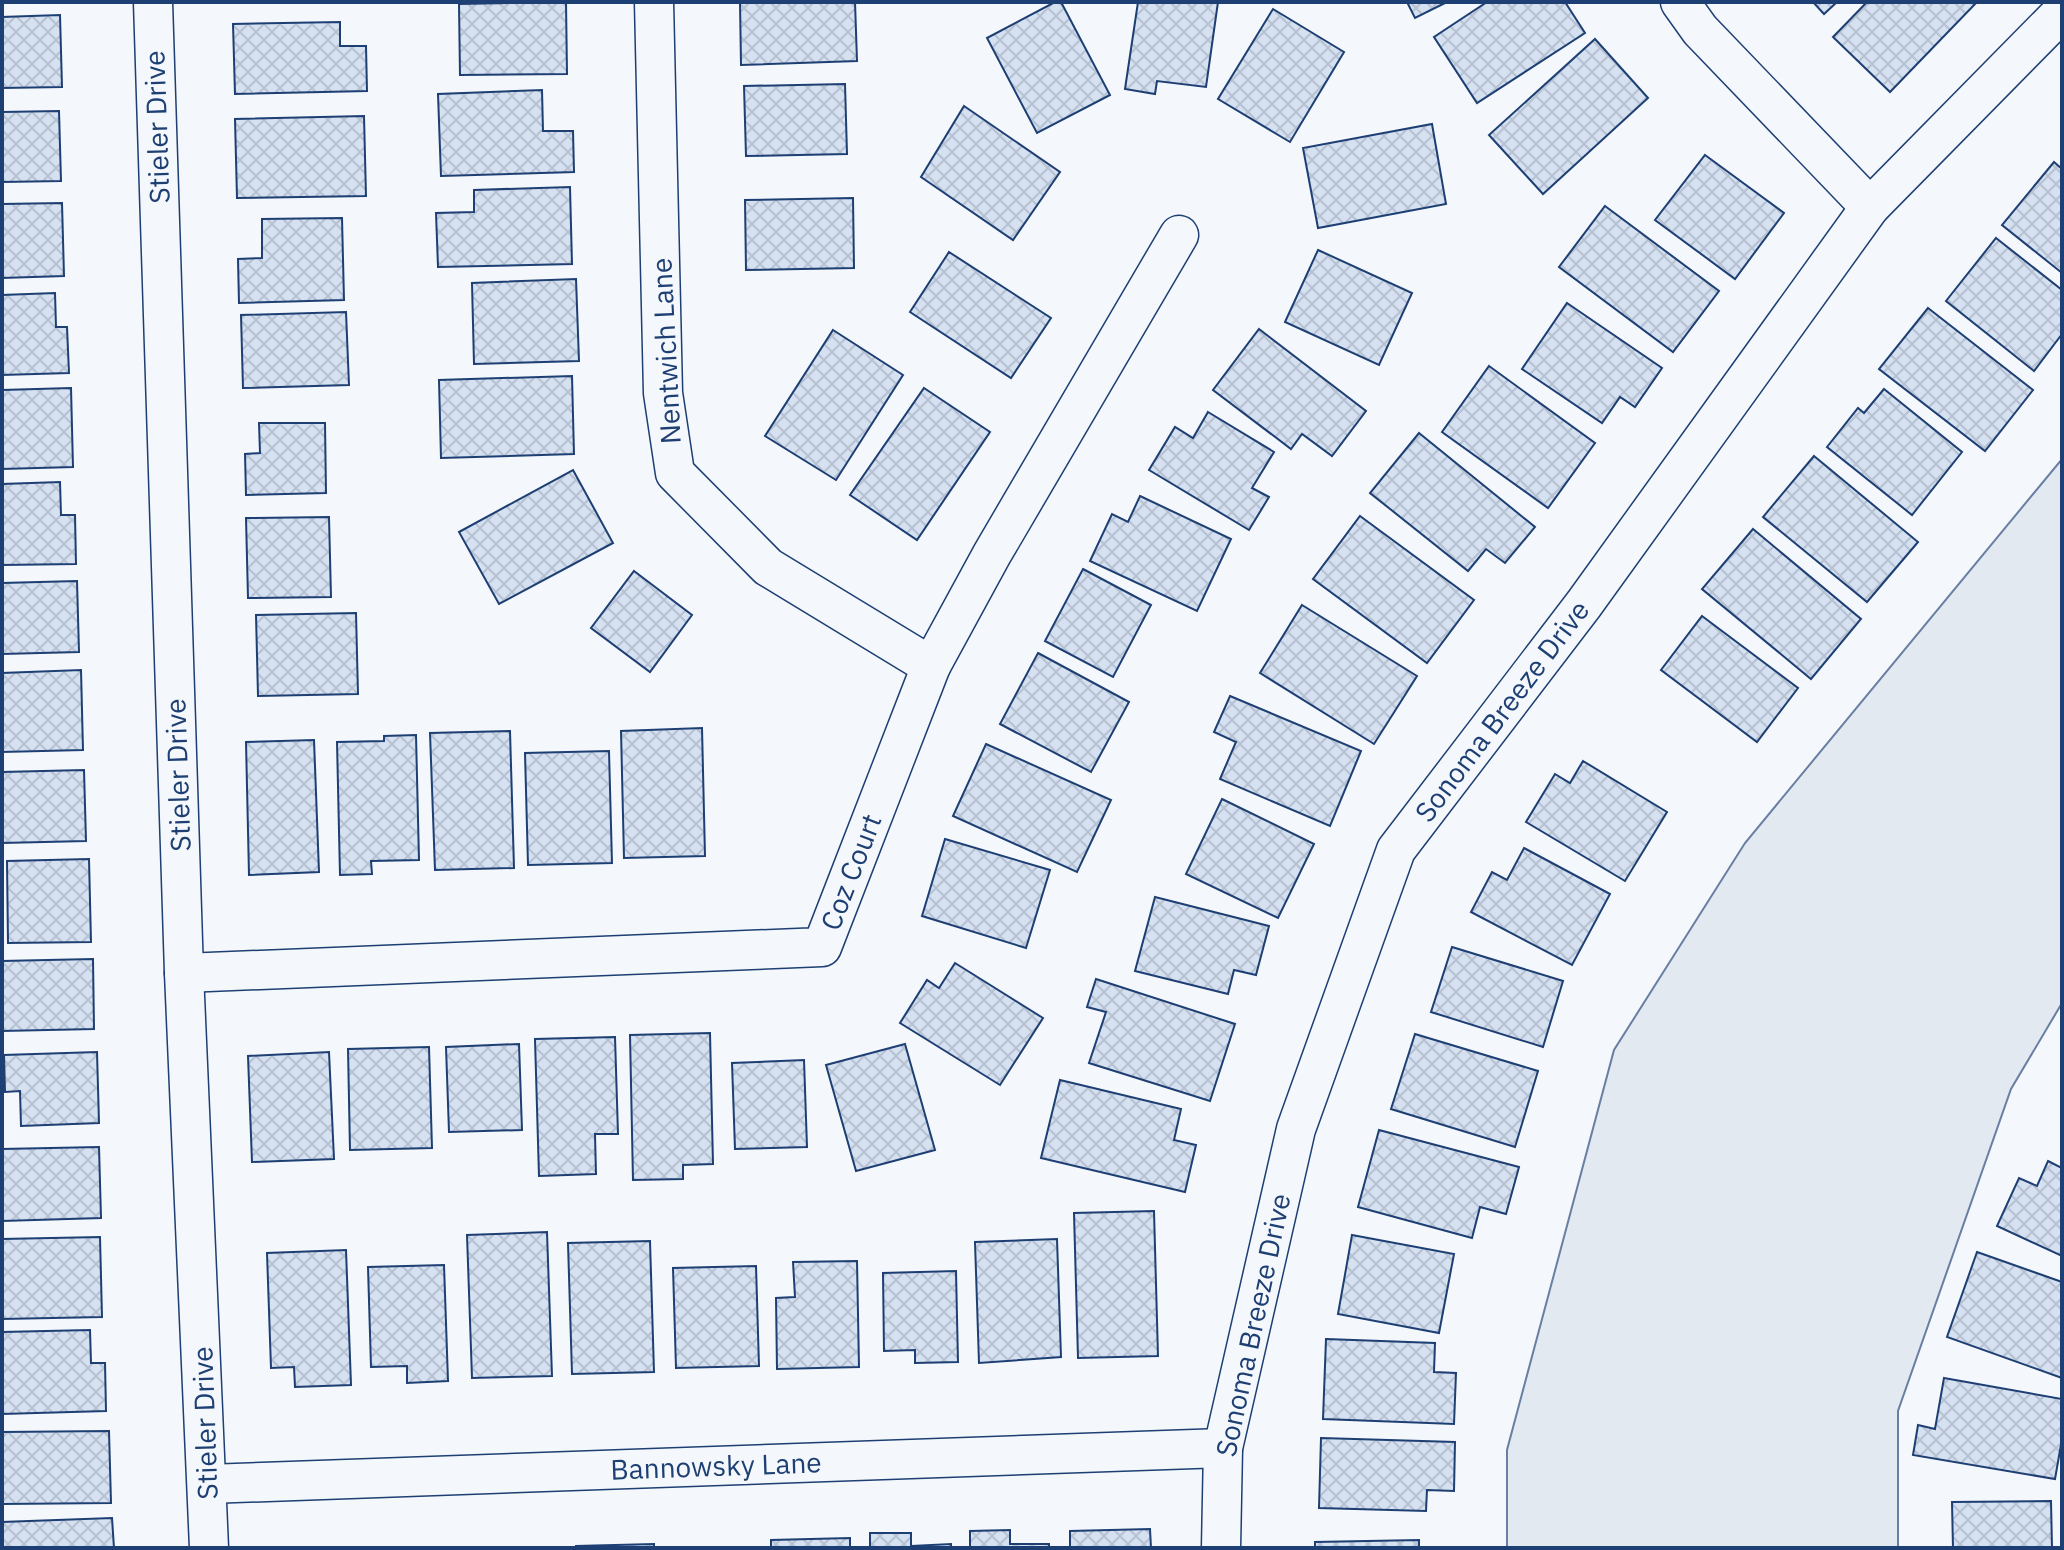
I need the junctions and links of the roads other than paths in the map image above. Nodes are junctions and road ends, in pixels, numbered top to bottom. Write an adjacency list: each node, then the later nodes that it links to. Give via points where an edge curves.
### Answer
1 (153, 2): 8 (street, Stieler Drive)
2 (654, 2): 7 (street, Nentwich Lane, via 663,393 675,473 768,567)
3 (1680, 2): 5 (street, via 1700,30)
4 (2062, 12): 5 (street, Sonoma Breeze Drive)
5 (1870, 207): 9 (street, Sonoma Breeze Drive, via 1584,604 1396,850 1296,1129)
6 (1179, 235): 7 (street, Coz Court)
7 (931, 666): 8 (street, Coz Court, via 822,947)
8 (184, 973): 10 (street, Stieler Drive)
9 (1223, 1448): 10 (street, Bannowsky Lane); 12 (street, Sonoma Breeze Drive)
10 (208, 1484): 11 (street, Stieler Drive)
11 (209, 1548)
12 (1221, 1548)

